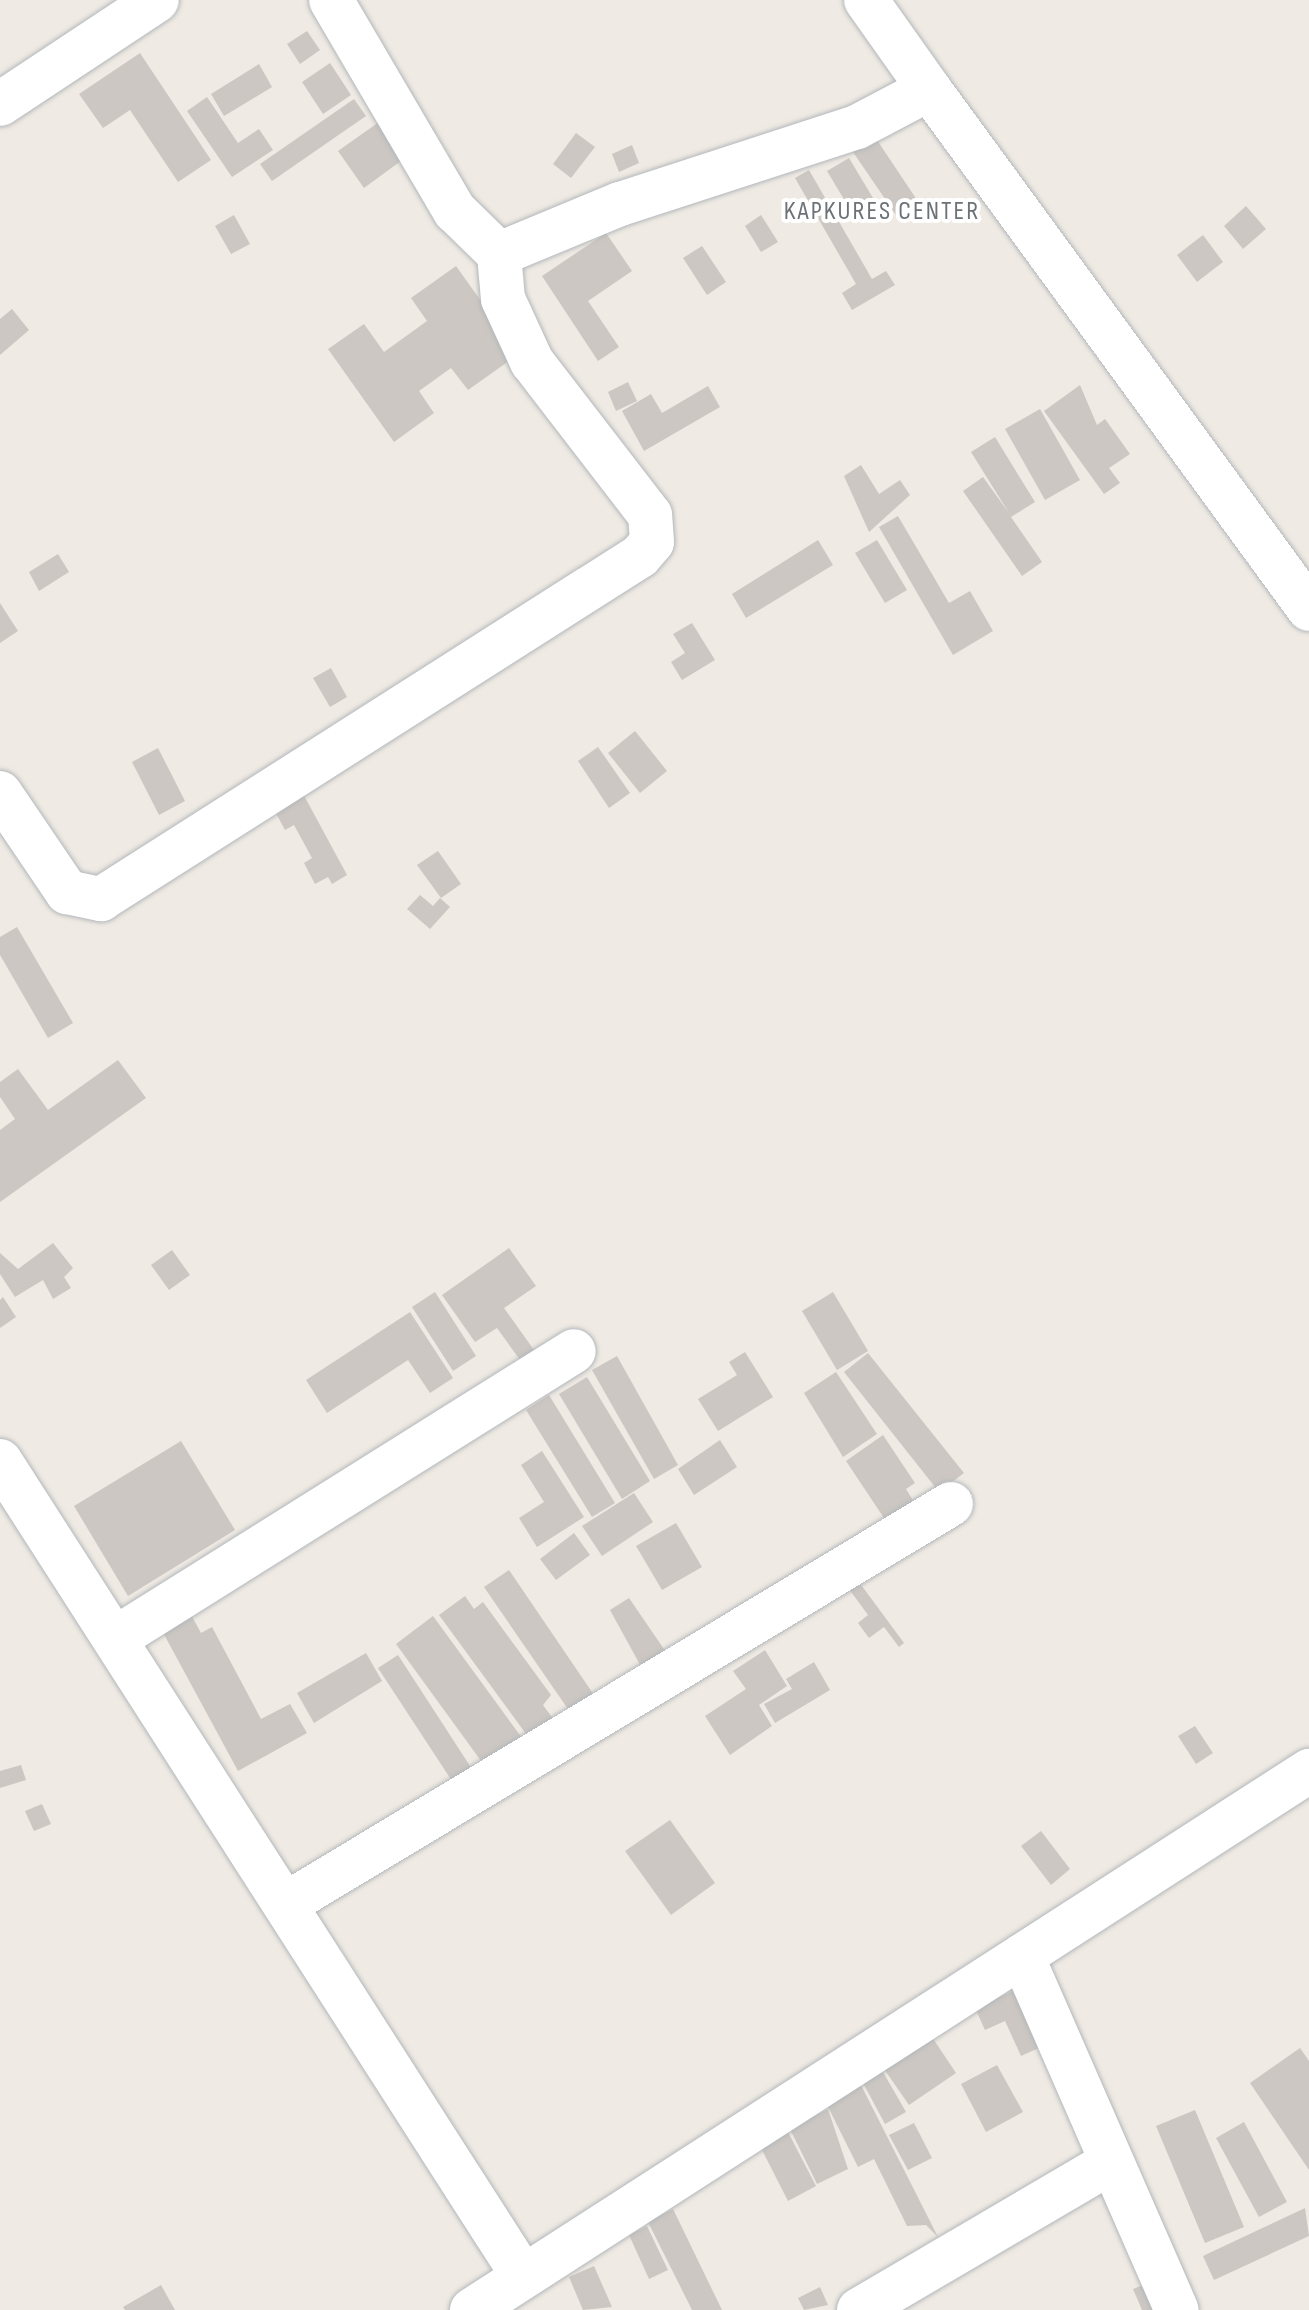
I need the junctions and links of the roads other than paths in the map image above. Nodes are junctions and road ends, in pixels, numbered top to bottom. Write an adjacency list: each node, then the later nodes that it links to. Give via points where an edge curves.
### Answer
1 (157, 0): 5 (street)
2 (331, 0): 6 (street, via 455,211)
3 (866, 0): 4 (street)
4 (929, 89): 6 (street, via 857,127 620,204); 7 (street)
5 (0, 104)
6 (499, 254): 8 (street, via 503,299 532,362 650,515 652,542 640,556 101,899 67,892)
7 (1309, 609)
8 (0, 793)
9 (574, 1351): 12 (street)
10 (2, 1470): 12 (street)
11 (951, 1504): 14 (street)
12 (116, 1638): 14 (street)
13 (1309, 1771): 15 (street)
14 (286, 1904): 17 (street)
15 (1022, 1956): 16 (street); 17 (street)
16 (1111, 2162): 19 (street); 20 (street)
17 (523, 2276): 18 (street)
18 (472, 2310)
19 (859, 2310)
20 (1177, 2310)

